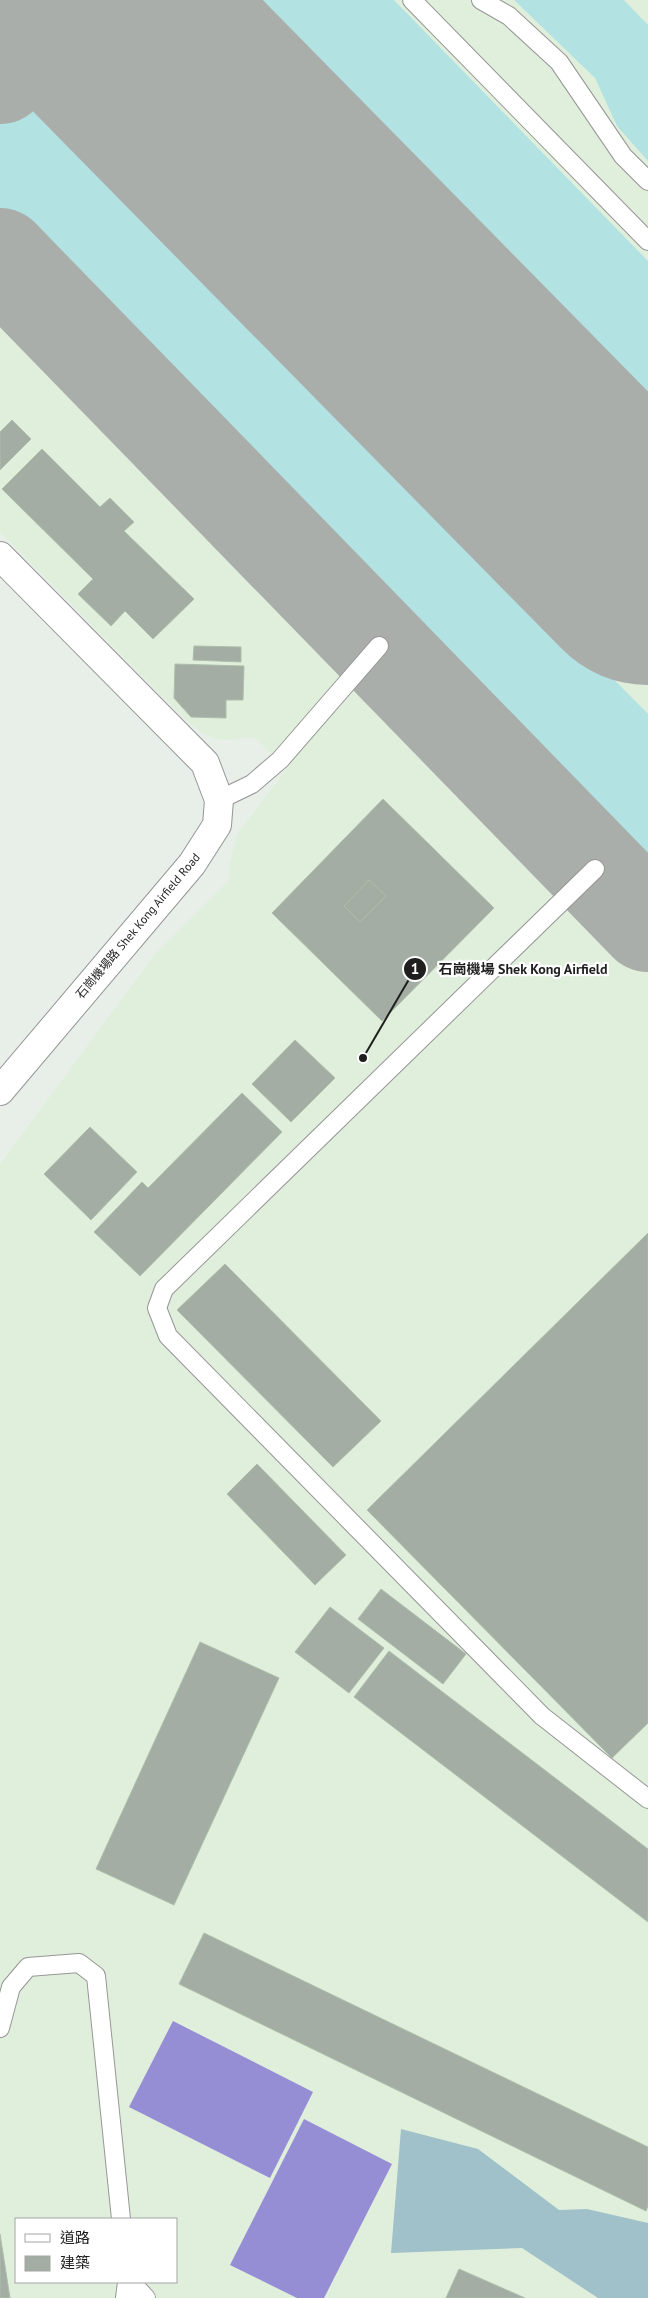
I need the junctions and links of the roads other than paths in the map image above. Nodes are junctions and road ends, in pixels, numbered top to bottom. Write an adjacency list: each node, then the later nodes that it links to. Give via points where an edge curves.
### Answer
1 (412, 0): 4 (lane)
2 (481, 0): 3 (lane, via 509,16 559,62 623,156)
3 (648, 181)
4 (648, 241)
5 (0, 556): 7 (street, 石崗機場路 Shek Kong Airfield Road, via 205,763)
6 (379, 646): 7 (lane, via 280,760 252,784)
7 (219, 800): 9 (street, 石崗機場路 Shek Kong Airfield Road, via 217,825 192,864)
8 (595, 869): 10 (lane, via 164,1290 157,1308 168,1336 542,1716)
9 (0, 1091)
10 (648, 1799)
11 (0, 2028): 12 (lane, via 11,1987 28,1968 79,1963 96,1976)
12 (121, 2218)
13 (127, 2283): 15 (lane)
14 (132, 2283): 16 (lane)
15 (125, 2298)
16 (146, 2298)

